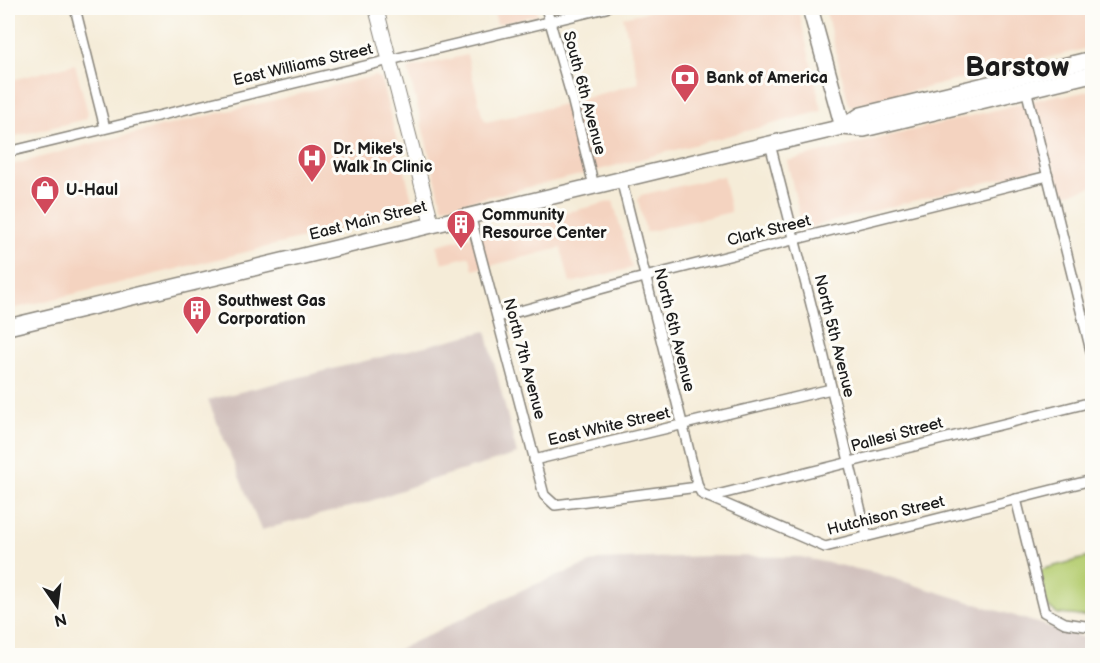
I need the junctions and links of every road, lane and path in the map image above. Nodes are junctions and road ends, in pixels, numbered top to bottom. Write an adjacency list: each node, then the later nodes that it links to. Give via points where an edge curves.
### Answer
1 (75, 8): 12 (street)
2 (376, 8): 8 (street)
3 (546, 8): 6 (street, South 6th Avenue)
4 (606, 8): 6 (street, East Williams Street)
5 (810, 8): 11 (main road)
6 (549, 21): 8 (street, East Williams Street); 17 (street, South 6th Avenue)
7 (1092, 59): 11 (main road, East Main Street, via 861,115)
8 (390, 60): 12 (street, East Williams Street); 19 (street)
9 (1092, 74): 10 (main road, East Main Street)
10 (1026, 90): 11 (main road, East Main Street, via 864,129); 15 (street)
11 (843, 127): 13 (main road, East Main Street)
12 (105, 128): 14 (street, East Williams Street)
13 (770, 144): 16 (main road, East Main Street); 20 (street, North 5th Avenue)
14 (8, 152)
15 (1048, 176): 20 (street, Clark Street); 24 (street)
16 (621, 179): 17 (main road, East Main Street); 21 (street, North 6th Avenue)
17 (594, 186): 18 (main road, East Main Street)
18 (470, 215): 19 (main road, East Main Street); 22 (street, North 7th Avenue)
19 (432, 225): 23 (main road, East Main Street)
20 (794, 241): 21 (street, Clark Street); 25 (street, North 5th Avenue)
21 (645, 277): 22 (street, Clark Street); 27 (street, North 6th Avenue)
22 (498, 317): 28 (street, North 7th Avenue)
23 (8, 327)
24 (1092, 355)
25 (831, 389): 27 (street, East White Street); 29 (street, North 5th Avenue)
26 (1092, 402): 29 (street, Pallesi Street)
27 (682, 425): 28 (street, East White Street); 31 (street, North 6th Avenue)
28 (534, 460): 31 (street, North 7th Avenue, via 544,495 555,505)
29 (849, 463): 32 (street, Pallesi Street); 34 (street, North 5th Avenue)
30 (1092, 480): 33 (street, Hutchison Street)
31 (698, 487): 32 (street, Hutchison Street)
32 (710, 497): 34 (street, Hutchison Street, via 825,547)
33 (1016, 499): 34 (street, Hutchison Street); 35 (street, via 1044,612 1065,623)
34 (867, 536)
35 (1092, 627)

